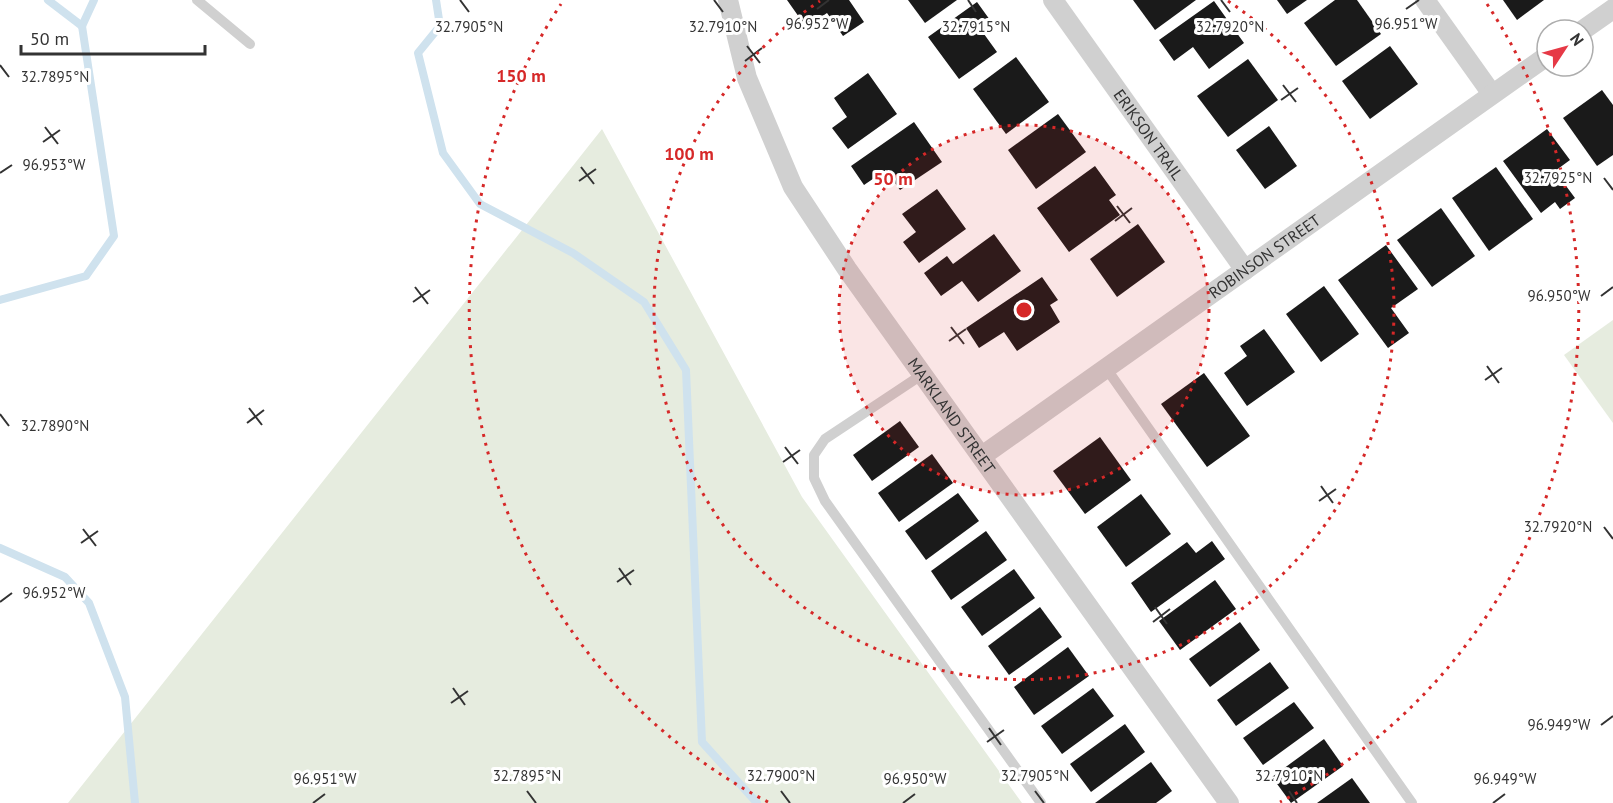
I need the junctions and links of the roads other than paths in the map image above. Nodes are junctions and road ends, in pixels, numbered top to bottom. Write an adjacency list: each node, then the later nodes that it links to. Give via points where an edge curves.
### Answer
1 (197, 0): 7 (lane)
2 (728, 0): 12 (street, MARKLAND STREET, via 747,78 793,187)
3 (1053, 0): 10 (street, ERIKSON TRAIL)
4 (1425, 0): 9 (street)
5 (1613, 9): 6 (street)
6 (1595, 22)
7 (250, 44)
8 (1535, 64): 9 (street, ROBINSON STREET)
9 (1492, 94): 10 (street, ROBINSON STREET)
10 (1245, 270): 11 (street, ROBINSON STREET)
11 (1106, 368): 13 (street, ROBINSON STREET); 16 (lane)
12 (923, 374): 13 (street, MARKLAND STREET); 14 (lane, via 825,439 813,455 814,478 825,501)
13 (982, 456): 15 (street, MARKLAND STREET)
14 (1041, 803)
15 (1229, 803)
16 (1412, 803)

